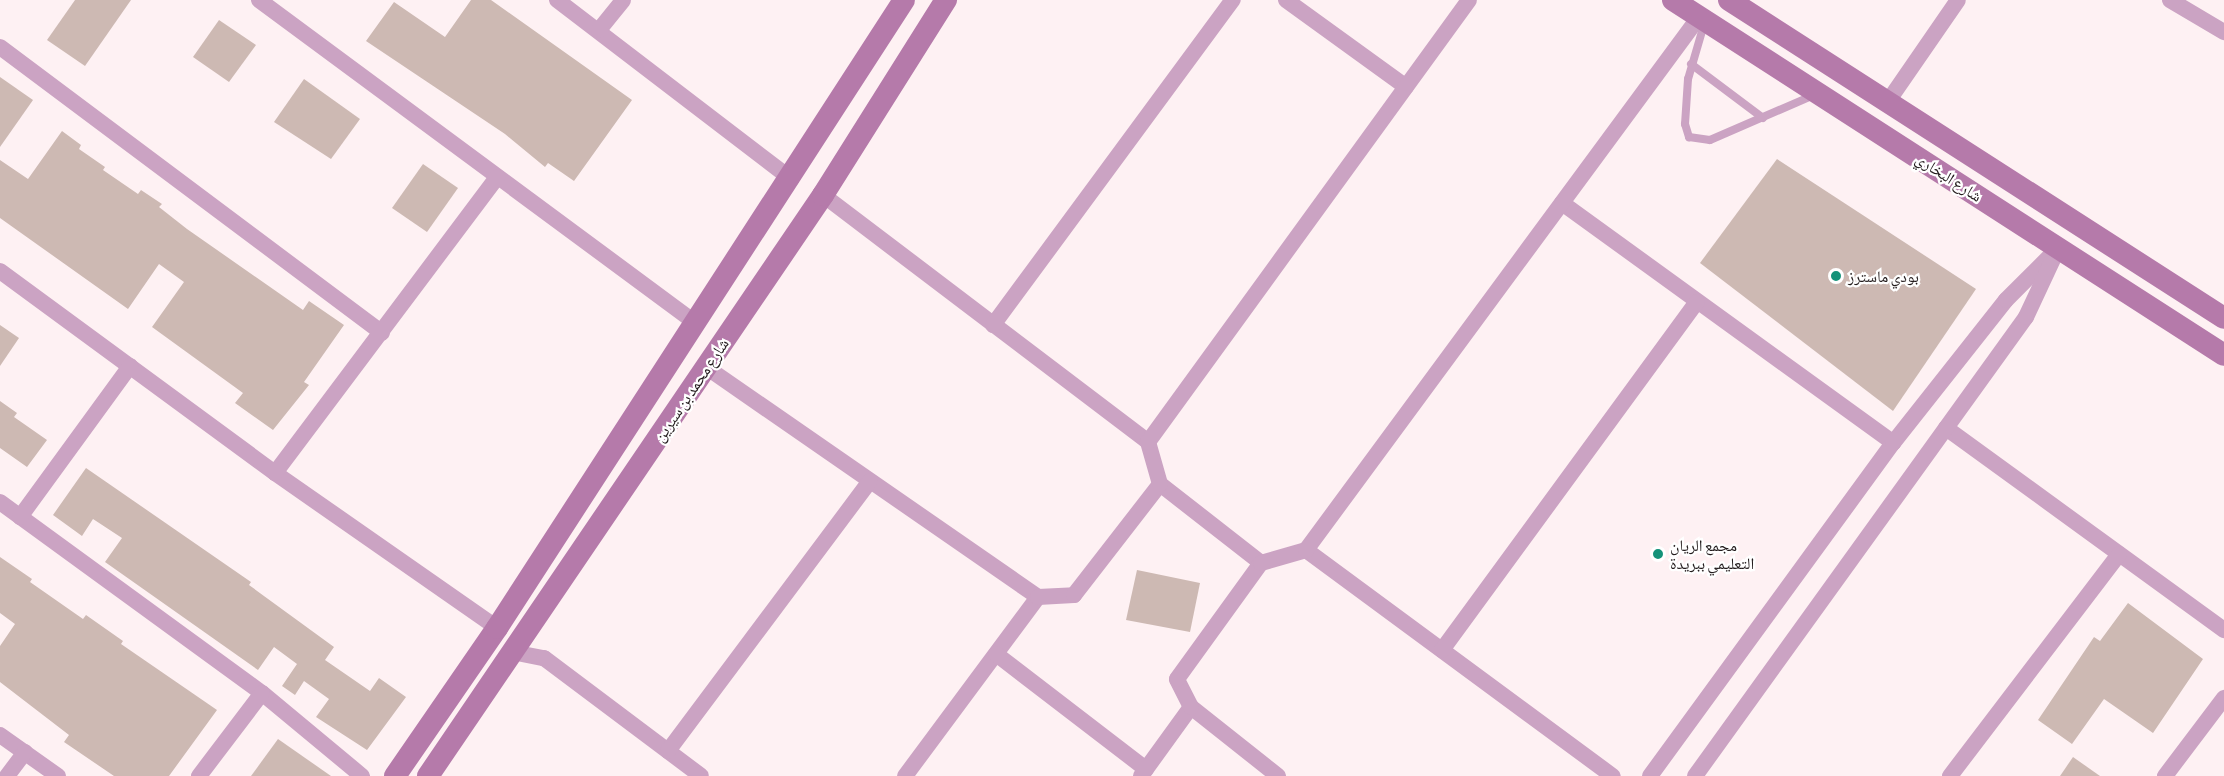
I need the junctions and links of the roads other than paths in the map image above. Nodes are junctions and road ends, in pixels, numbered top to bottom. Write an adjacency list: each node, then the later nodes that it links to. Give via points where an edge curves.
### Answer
1 (259, 0): 22 (street)
2 (557, 0): 14 (street)
3 (623, 0): 14 (street)
4 (904, 0): 23 (street, شارع محمد بن سيرين)
5 (946, 0): 24 (street, شارع محمد بن سيرين)
6 (1233, 0): 31 (street)
7 (1286, 0): 18 (street)
8 (1469, 0): 18 (street)
9 (1673, 0): 13 (street, شارع البخاري)
10 (1730, 0): 20 (street, شارع البخاري)
11 (1958, 0): 20 (street)
12 (2170, 0): 15 (street)
13 (1702, 19): 17 (lane); 19 (street, شارع البخاري); 25 (street)
14 (599, 30): 23 (street)
15 (2224, 32)
16 (0, 47): 32 (street)
17 (1691, 64): 21 (lane); 21 (lane, via 1685,124 1689,137 1710,140)
18 (1406, 87): 37 (street)
19 (1818, 92): 21 (lane); 26 (street, شارع البخاري)
20 (1889, 100): 29 (street, شارع البخاري)
21 (1762, 118)
22 (497, 177): 30 (street); 32 (street)
23 (791, 179): 30 (street, شارع محمد بن سيرين)
24 (824, 195): 31 (street); 35 (street, شارع محمد بن سيرين)
25 (1562, 203): 28 (street); 44 (street)
26 (2058, 248): 33 (street, شارع البخاري); 36 (street, via 2026,317); 38 (street, via 2006,300)
27 (0, 271): 34 (street)
28 (1697, 302): 38 (street); 50 (street)
29 (2224, 318)
30 (693, 321): 48 (street, شارع محمد بن سيرين)
31 (993, 325): 37 (street)
32 (382, 333): 39 (street)
33 (2224, 355)
34 (130, 366): 39 (street); 43 (street)
35 (706, 367): 40 (street); 51 (street, شارع محمد بن سيرين)
36 (1946, 428): 45 (street); 71 (street)
37 (1148, 442): 41 (street)
38 (1893, 443): 70 (street)
39 (275, 473): 48 (street)
40 (870, 481): 47 (street); 57 (street)
41 (1160, 484): 46 (street); 47 (street, via 1074,595)
42 (0, 502): 43 (street)
43 (20, 517): 53 (street)
44 (1306, 550): 46 (street); 50 (street)
45 (2119, 554): 49 (street); 72 (street)
46 (1261, 563): 55 (street, via 1177,679)
47 (1038, 597): 52 (street)
48 (497, 628): 64 (street, شارع محمد بن سيرين)
49 (2224, 630)
50 (1442, 650): 69 (street)
51 (512, 652): 57 (street, via 544,658); 65 (street, شارع محمد بن سيرين)
52 (996, 654): 59 (street); 67 (street)
53 (262, 693): 62 (street); 63 (street)
54 (2224, 698): 73 (street)
55 (1191, 707): 59 (street); 68 (street)
56 (0, 735): 58 (street)
57 (668, 751): 66 (street)
58 (25, 752): 60 (street); 61 (street)
59 (1144, 772)
60 (7, 776)
61 (58, 776)
62 (199, 776)
63 (362, 776)
64 (395, 776)
65 (428, 776)
66 (701, 776)
67 (905, 776)
68 (1278, 776)
69 (1613, 776)
70 (1650, 776)
71 (1695, 776)
72 (1950, 776)
73 (2165, 776)

